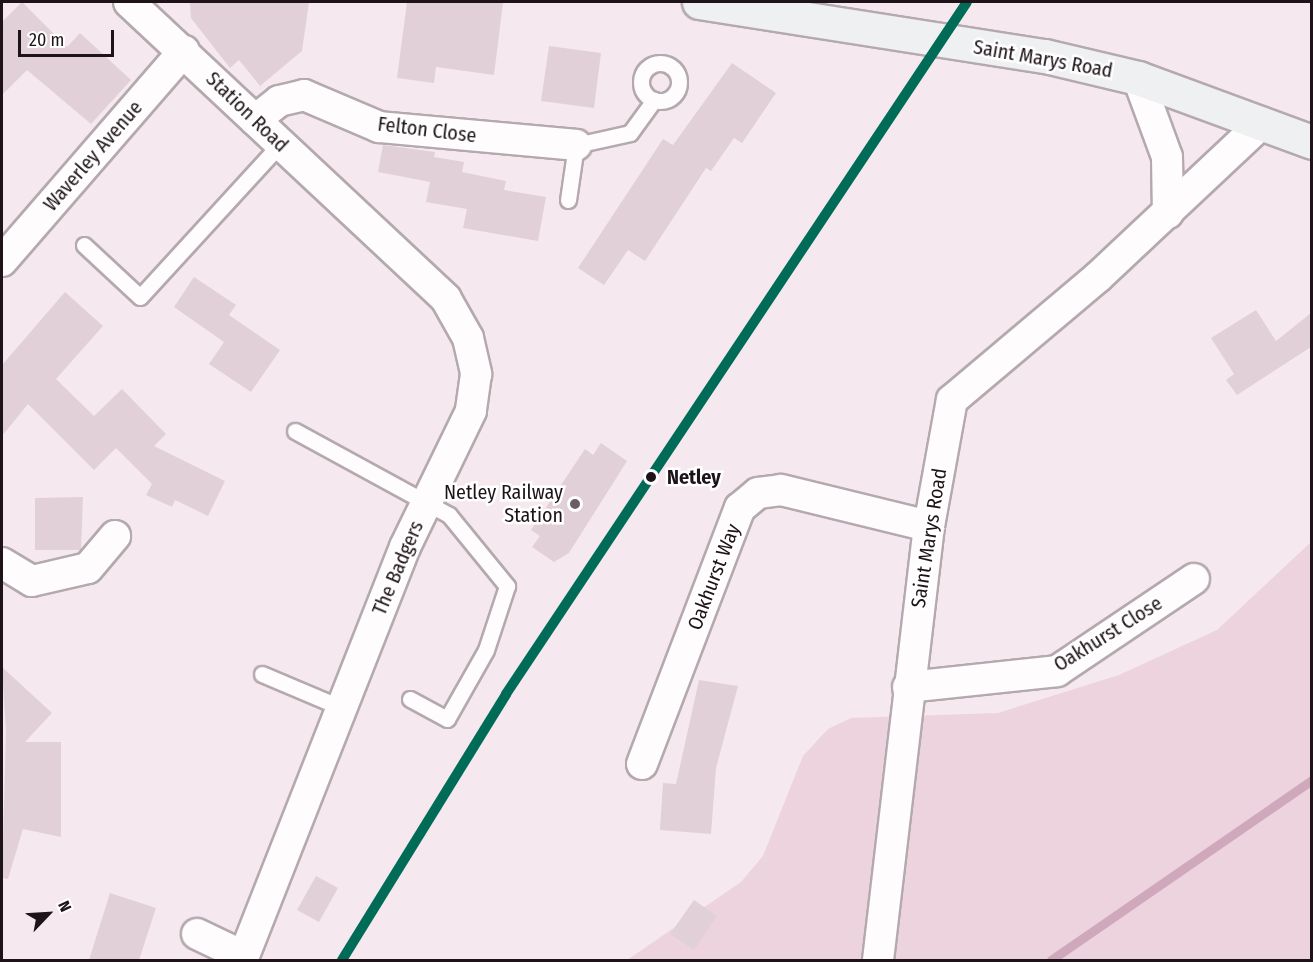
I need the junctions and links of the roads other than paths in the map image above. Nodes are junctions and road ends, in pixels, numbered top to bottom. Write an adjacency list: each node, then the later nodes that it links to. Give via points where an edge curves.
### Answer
1 (699, 2): 4 (street, Saint Marys Road, via 883,34 1045,56)
2 (139, 5): 3 (street, Station Road)
3 (184, 51): 6 (street, Station Road); 15 (street, Waverley Avenue)
4 (1138, 78): 7 (street, Saint Marys Road); 13 (street, Saint Marys Road, via 1167,157)
5 (654, 100): 10 (lane, via 630,133)
6 (255, 120): 9 (street, Station Road); 10 (street, Felton Close, via 279,101 304,95 379,127)
7 (1262, 123): 8 (street); 13 (street, Saint Marys Road)
8 (1311, 142)
9 (280, 144): 12 (street, Station Road); 14 (lane, via 140,297)
10 (576, 146): 11 (lane)
11 (568, 200)
12 (352, 210): 17 (street, The Badgers, via 446,299 468,338 476,374 471,411)
13 (1168, 213): 18 (street, Saint Marys Road, via 952,400)
14 (84, 245)
15 (2, 261)
16 (295, 430): 17 (lane)
17 (428, 501): 24 (lane, via 449,515 507,586 486,650 447,719); 25 (street, The Badgers)
18 (929, 526): 23 (street, Saint Marys Road); 26 (street, Oakhurst Way, via 782,490 758,493 740,508)
19 (115, 536): 20 (street, via 88,568 32,581)
20 (2, 563)
21 (1194, 579): 23 (street, Oakhurst Close, via 1057,671)
22 (262, 674): 25 (lane)
23 (908, 687): 29 (street, Saint Marys Road)
24 (410, 699)
25 (342, 708): 28 (street, The Badgers)
26 (642, 764)
27 (197, 934): 28 (street)
28 (243, 958)
29 (878, 960)

